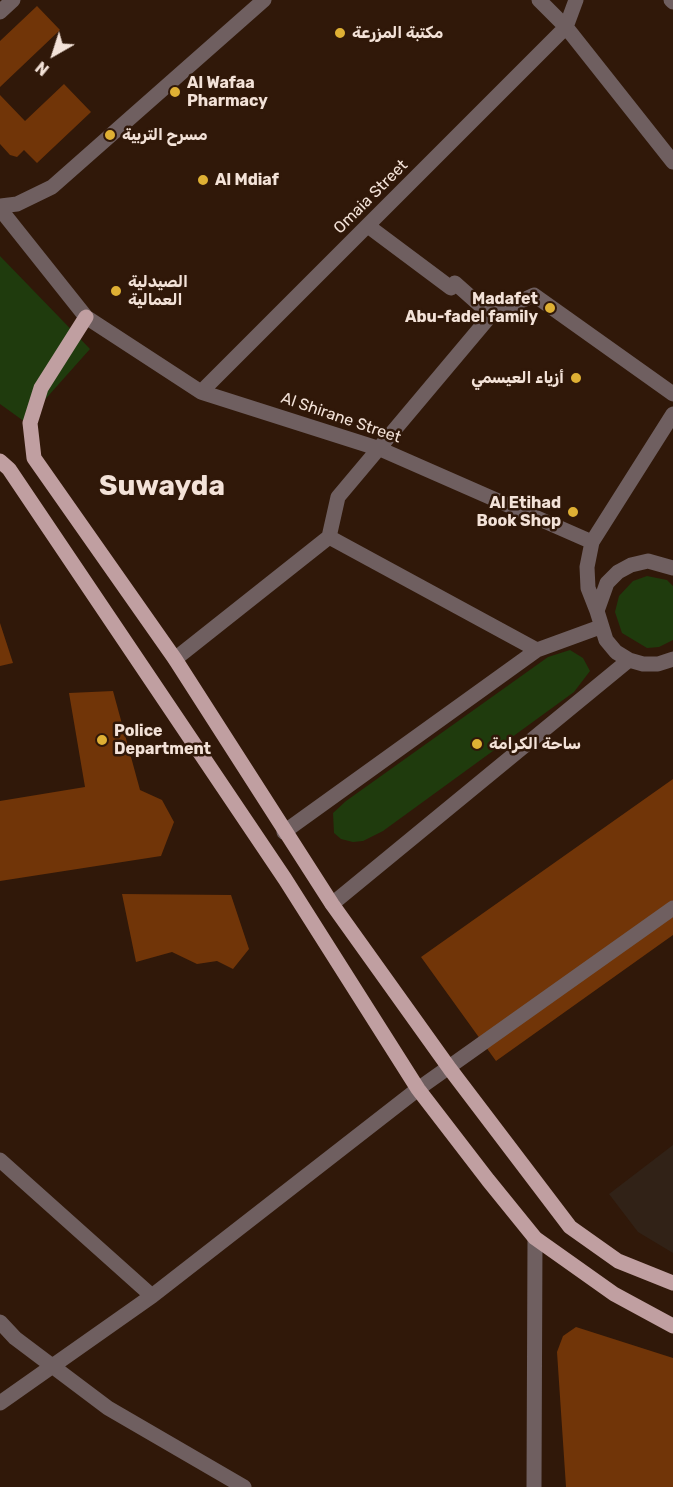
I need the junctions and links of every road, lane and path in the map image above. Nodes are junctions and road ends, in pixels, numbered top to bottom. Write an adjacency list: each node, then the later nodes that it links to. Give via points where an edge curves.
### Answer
1 (12, 0): 5 (street)
2 (264, 0): 8 (street, via 52,187)
3 (539, 0): 6 (street)
4 (576, 0): 6 (street)
5 (0, 12)
6 (566, 27): 7 (street); 9 (street, Omaia Street)
7 (673, 162)
8 (0, 208): 11 (street, Al Shirane Street)
9 (368, 226): 10 (street, via 451,288 455,283); 12 (street, Omaia Street)
10 (491, 315): 13 (street, via 534,295); 15 (street)
11 (86, 317): 12 (street, Al Shirane Street); 22 (main road, via 41,388 30,423 34,458)
12 (201, 392): 15 (street, Al Shirane Street)
13 (673, 394)
14 (673, 414): 18 (street)
15 (380, 448): 17 (street, via 338,497); 18 (street, Al Shirane Street)
16 (0, 461): 29 (main road, via 285,879)
17 (329, 537): 21 (street); 22 (street)
18 (592, 542): 20 (street, via 588,588)
19 (673, 568): 20 (street, via 648,561 618,572 607,583)
20 (598, 619): 21 (street); 24 (street, via 606,640)
21 (537, 650): 25 (street)
22 (175, 659): 25 (main road)
23 (673, 659): 24 (street, via 658,664)
24 (628, 660): 26 (street)
25 (284, 832): 26 (main road)
26 (332, 904): 28 (main road)
27 (673, 908): 28 (street)
28 (450, 1069): 29 (street); 32 (main road, via 570,1227 618,1261)
29 (418, 1089): 31 (main road); 33 (street)
30 (0, 1160): 33 (street)
31 (535, 1238): 35 (main road, via 614,1294); 39 (street)
32 (673, 1283)
33 (152, 1296): 36 (street)
34 (0, 1322): 36 (street)
35 (673, 1326)
36 (52, 1366): 37 (street); 38 (street, via 108,1408)
37 (0, 1403)
38 (244, 1487)
39 (534, 1487)

